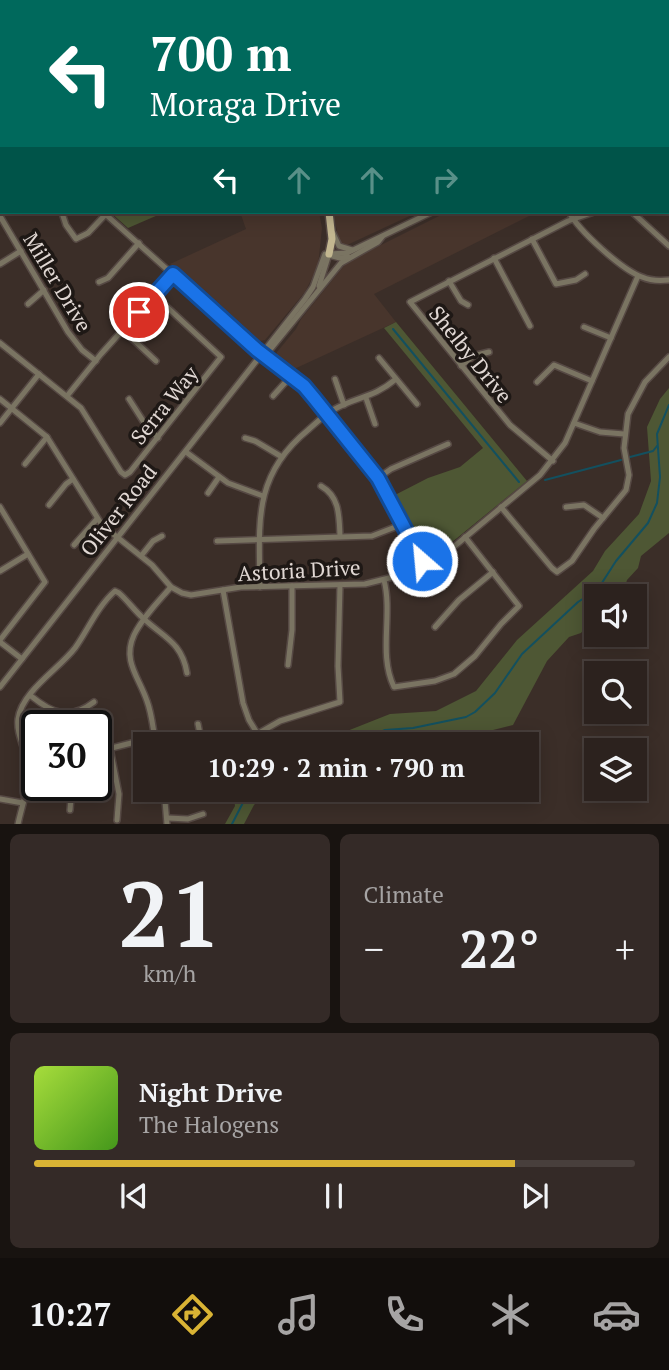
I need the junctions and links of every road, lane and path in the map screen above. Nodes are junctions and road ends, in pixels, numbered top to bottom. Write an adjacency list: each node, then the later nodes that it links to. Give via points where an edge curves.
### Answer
1 (104, 214): 11 (street, via 76,239)
2 (106, 214): 16 (street)
3 (326, 214): 20 (main road)
4 (327, 214): 14 (main road)
5 (412, 214): 13 (street)
6 (428, 214): 13 (street, Oliver Road)
7 (570, 214): 12 (street)
8 (588, 214): 12 (street, Shelby Drive)
9 (634, 214): 17 (street)
10 (0, 216): 18 (street, Miller Drive)
11 (63, 216)
12 (573, 219): 15 (street, Shelby Drive); 25 (street)
13 (415, 220): 19 (street, Oliver Road)
14 (331, 229): 19 (street, via 339,246); 20 (main road)
15 (533, 239): 21 (street, Shelby Drive); 24 (street, via 556,284)
16 (139, 243): 23 (street); 28 (street)
17 (669, 246)
18 (21, 251): 22 (street); 30 (street, Miller Drive)
19 (350, 253): 20 (street, Oliver Road); 29 (street, Oliver Road)
20 (327, 254): 29 (street, Oliver Road); 40 (street, Oliver Road, via 313,287)
21 (494, 258): 27 (street, Shelby Drive); 34 (street)
22 (0, 264)
23 (173, 274): 31 (street); 40 (street)
24 (585, 274)
25 (638, 276): 26 (street); 37 (street, Astoria Drive)
26 (669, 280)
27 (449, 281): 33 (street); 45 (street, Shelby Drive, via 410,302)
28 (99, 282)
29 (318, 289): 40 (street, Oliver Road)
30 (44, 290): 32 (street); 43 (street, Miller Drive, via 75,342)
31 (154, 295): 36 (street); 66 (street, Serra Way, via 221,357)
32 (28, 304)
33 (468, 305)
34 (530, 326)
35 (584, 327): 37 (street)
36 (123, 330): 43 (street); 44 (street)
37 (611, 338): 50 (street, Astoria Drive)
38 (0, 343): 46 (street)
39 (489, 352): 45 (street, via 473,356)
40 (264, 354): 47 (street); 69 (street, Oliver Road)
41 (669, 357): 64 (street, via 638,392)
42 (379, 359): 49 (street)
43 (96, 360): 52 (street)
44 (156, 361)
45 (461, 366): 71 (street, Shelby Drive, via 510,425)
46 (39, 374): 52 (street); 59 (street)
47 (291, 376): 53 (street); 60 (street)
48 (335, 379): 58 (street)
49 (396, 379): 54 (street); 57 (street)
50 (592, 381): 51 (street, via 554,365); 62 (street, Astoria Drive)
51 (537, 382)
52 (67, 396): 66 (street, Serra Way, via 87,416 125,475)
53 (273, 396)
54 (366, 398): 58 (street); 63 (street)
55 (0, 399): 59 (street)
56 (129, 399): 66 (street)
57 (418, 404)
58 (344, 405): 60 (street)
59 (12, 409): 61 (street); 65 (street)
60 (327, 414): 70 (street); 74 (street)
61 (0, 423)
62 (574, 423): 64 (street); 71 (street, Astoria Drive)
63 (375, 424)
64 (624, 434): 83 (street, via 628,483)
65 (47, 437): 72 (street); 75 (street)
66 (158, 438)
67 (245, 438): 70 (street)
68 (448, 444): 74 (street)
69 (186, 452): 73 (street); 89 (street, Oliver Road)
70 (282, 457): 78 (street)
71 (553, 461): 80 (street, Astoria Drive)
72 (25, 464)
73 (219, 477): 77 (street); 78 (street)
74 (378, 478): 85 (street)
75 (73, 479): 79 (street); 84 (street)
76 (321, 486): 87 (street, via 336,501)
77 (208, 494)
78 (263, 496): 90 (street)
79 (49, 505)
80 (501, 507): 83 (street, via 557,572 572,561); 88 (street, Astoria Drive)
81 (566, 508): 83 (street, via 583,505)
82 (1, 511): 93 (street)
83 (603, 518)
84 (97, 519): 89 (street); 92 (street)
85 (403, 524): 87 (street, via 381,534); 95 (street)
86 (162, 536): 94 (street)
87 (340, 536): 90 (street)
88 (465, 537): 95 (street, Astoria Drive); 97 (street)
89 (118, 538): 94 (street); 107 (street, Oliver Road)
90 (259, 538): 91 (street); 102 (street)
91 (217, 541)
92 (74, 545)
93 (28, 554): 96 (street); 106 (street, via 45,582)
94 (141, 556): 101 (street)
95 (424, 566): 98 (street, Astoria Drive)
96 (0, 571)
97 (493, 572): 98 (street, via 517,601 516,611 454,674 400,688 391,682 387,659); 105 (street)
98 (384, 580): 99 (street, Astoria Drive)
99 (340, 585): 100 (street, Astoria Drive); 117 (street, via 340,702)
100 (292, 586): 102 (street, Astoria Drive); 108 (street)
101 (170, 587): 103 (street, Astoria Drive, via 191,595); 104 (street)
102 (260, 587): 103 (street, Astoria Drive)
103 (223, 590): 116 (street, via 243,703)
104 (144, 619): 109 (street, via 179,648); 111 (street, via 115,591 75,648); 114 (street, via 129,656 147,700)
105 (435, 627)
106 (0, 641): 107 (street)
107 (22, 659): 110 (street, Oliver Road)
108 (288, 664)
109 (187, 673)
110 (0, 687)
111 (30, 696): 112 (street, via 56,713 73,712); 118 (street, via 20,711)
112 (94, 702)
113 (198, 724): 115 (street)
114 (153, 732)
115 (200, 732)
116 (256, 732)
117 (259, 732)
118 (21, 734)
119 (133, 744): 120 (street)
120 (112, 748)
121 (112, 758): 128 (street, via 119,793)
122 (0, 799): 125 (street)
123 (70, 801): 126 (street)
124 (166, 802): 129 (street)
125 (23, 803): 130 (street)
126 (69, 810)
127 (204, 814): 129 (street)
128 (117, 820)
129 (168, 821)
130 (18, 824)

